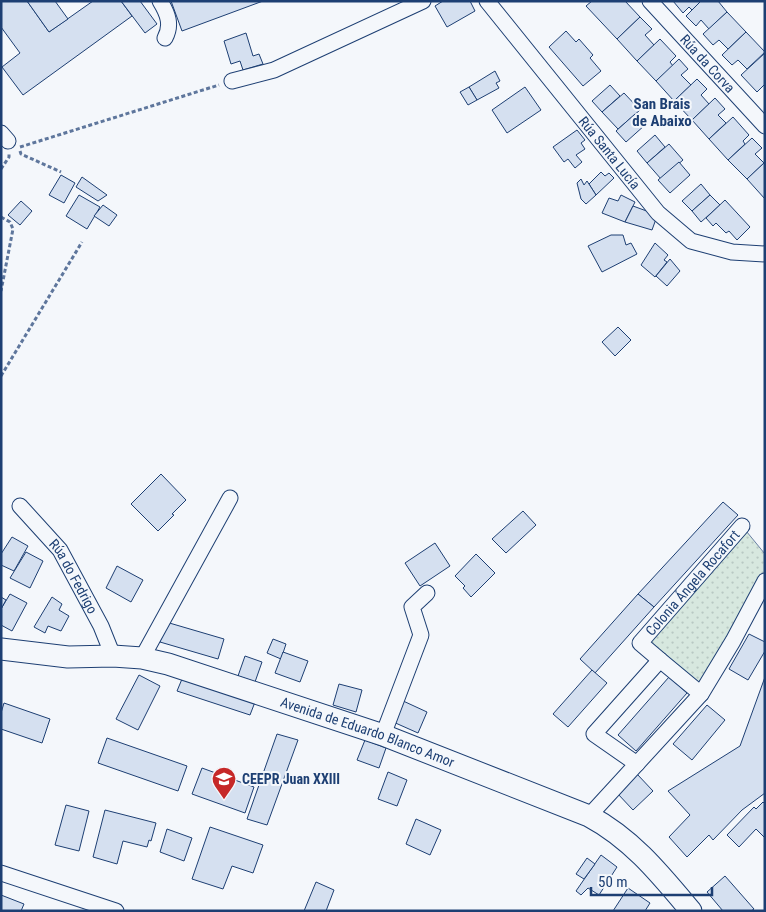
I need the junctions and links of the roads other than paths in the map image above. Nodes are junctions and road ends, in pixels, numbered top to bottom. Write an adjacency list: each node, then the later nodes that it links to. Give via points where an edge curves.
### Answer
1 (160, 1): 5 (street, via 169,21)
2 (423, 1): 6 (street, via 274,70)
3 (487, 1): 8 (street, Rúa Santa Lucía, via 658,213 691,241 732,252)
4 (650, 1): 7 (street, Rúa da Corva)
5 (165, 38)
6 (232, 81)
7 (765, 126)
8 (765, 254)
9 (230, 498): 16 (street)
10 (20, 506): 15 (street, Rúa do Fedrigo, via 60,550 101,626)
11 (742, 526): 17 (street, Colonia Ángela Rocafort, via 640,643)
12 (765, 581): 18 (street)
13 (427, 593): 19 (street, via 412,607 421,635)
14 (1, 649): 15 (street, Avenida de Eduardo Blanco Amor, via 68,657)
15 (113, 656): 16 (street, Avenida de Eduardo Blanco Amor)
16 (142, 658): 19 (street, Avenida de Eduardo Blanco Amor)
17 (660, 660): 18 (street, Colonia Ángela Rocafort); 20 (street, via 594,734)
18 (702, 694): 20 (street)
19 (383, 735): 21 (street, Avenida de Eduardo Blanco Amor)
20 (637, 764): 21 (street)
21 (589, 816): 24 (street, Avenida de Eduardo Blanco Amor, via 626,840)
22 (1, 873): 23 (street)
23 (116, 911)
24 (691, 911)

